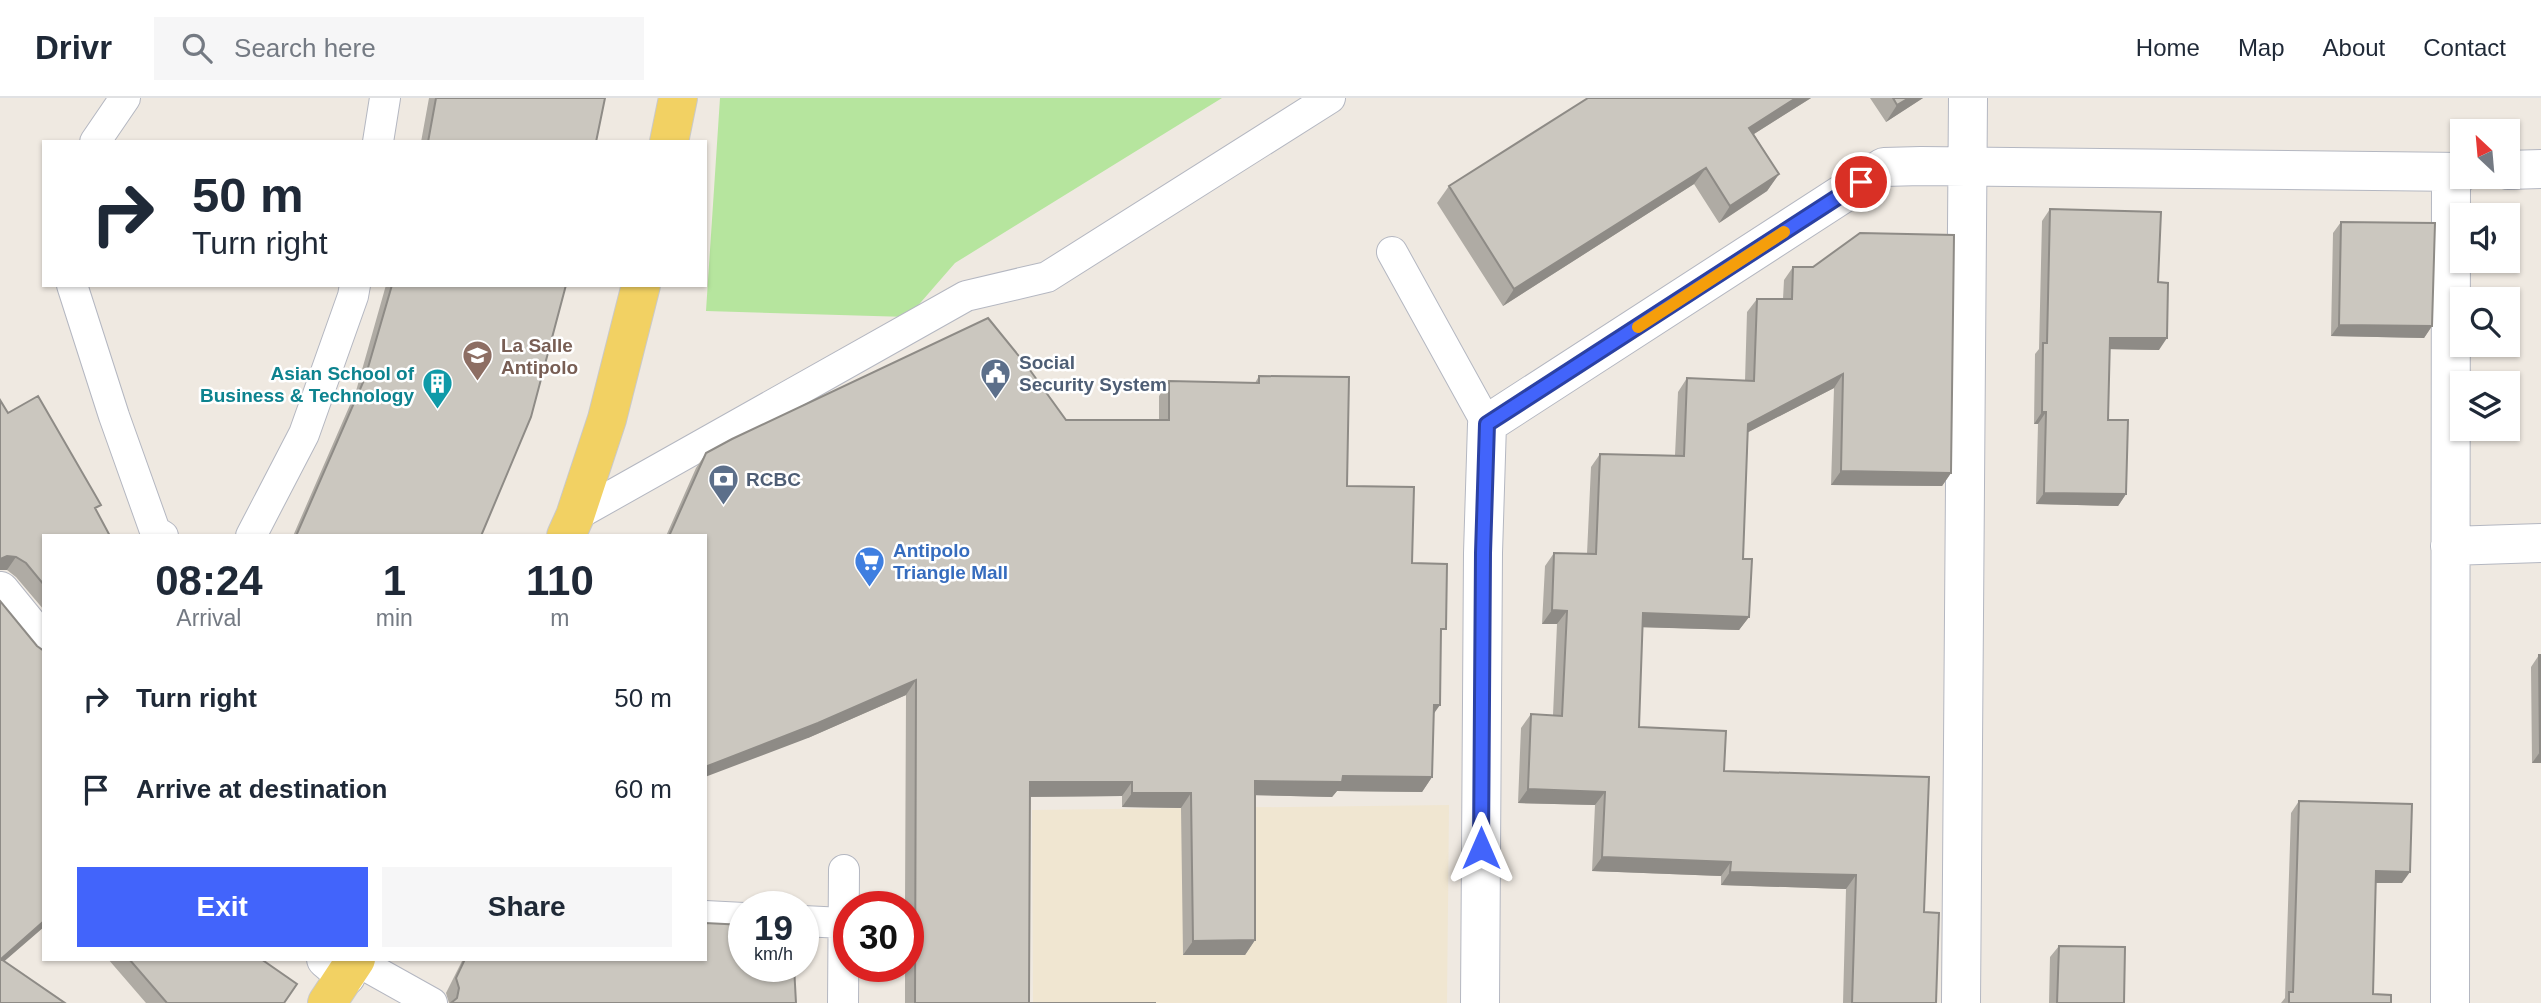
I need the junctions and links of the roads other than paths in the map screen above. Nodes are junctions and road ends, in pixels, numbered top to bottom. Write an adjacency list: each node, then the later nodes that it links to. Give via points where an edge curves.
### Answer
1 (125, 98): 6 (lane)
2 (385, 98): 7 (lane)
3 (678, 98): 8 (main road)
4 (1330, 98): 19 (lane, via 1047,277 967,296)
5 (1968, 98): 9 (street)
6 (96, 140)
7 (378, 140)
8 (669, 140)
9 (1968, 167): 12 (street); 18 (street, via 1884,167); 35 (street)
10 (2541, 169): 11 (street)
11 (2520, 170)
12 (2450, 172)
13 (2456, 189): 23 (street)
14 (1392, 253): 18 (lane)
15 (73, 287): 20 (lane, via 114,416)
16 (355, 287): 21 (lane, via 304,434)
17 (640, 287): 19 (main road, via 607,419)
18 (1487, 424): 34 (street)
19 (571, 526)
20 (160, 534)
21 (252, 534)
22 (2541, 543): 23 (street)
23 (2450, 546): 36 (street)
24 (0, 591): 25 (street)
25 (42, 643)
26 (844, 870): 27 (lane)
27 (844, 891)
28 (707, 916): 29 (lane)
29 (728, 917)
30 (342, 971): 32 (lane)
31 (843, 982): 33 (lane)
32 (432, 1003)
33 (843, 1003)
34 (1480, 1003)
35 (1961, 1003)
36 (2450, 1003)

